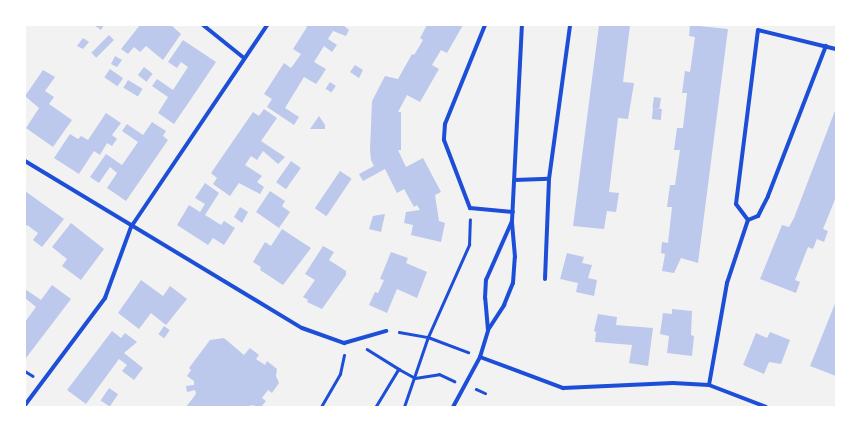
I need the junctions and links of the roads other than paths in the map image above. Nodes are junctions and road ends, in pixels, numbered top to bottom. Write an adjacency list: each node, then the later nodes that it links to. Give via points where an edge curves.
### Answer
1 (203, 25): 8 (street)
2 (267, 25): 8 (street)
3 (484, 25): 12 (street, via 443,132 470,208)
4 (522, 25): 10 (street)
5 (570, 25): 11 (street)
6 (826, 46): 7 (street); 13 (street, via 768,196 758,216); 13 (street, via 758,30 736,204)
7 (836, 49)
8 (244, 58): 15 (street)
9 (25, 161): 15 (street)
10 (515, 180): 11 (street); 12 (street)
11 (549, 180): 16 (street)
12 (513, 212): 14 (street)
13 (748, 220): 20 (street, via 727,283)
14 (512, 221): 17 (street, via 486,280); 17 (street, via 515,257 512,282 504,305)
15 (131, 227): 18 (street, via 302,328 344,343); 21 (street, via 105,298)
16 (545, 279)
17 (488, 330): 19 (street)
18 (386, 331)
19 (480, 357): 20 (street, via 563,388); 22 (street)
20 (709, 384): 23 (street)
21 (25, 405)
22 (454, 407)
23 (766, 407)

